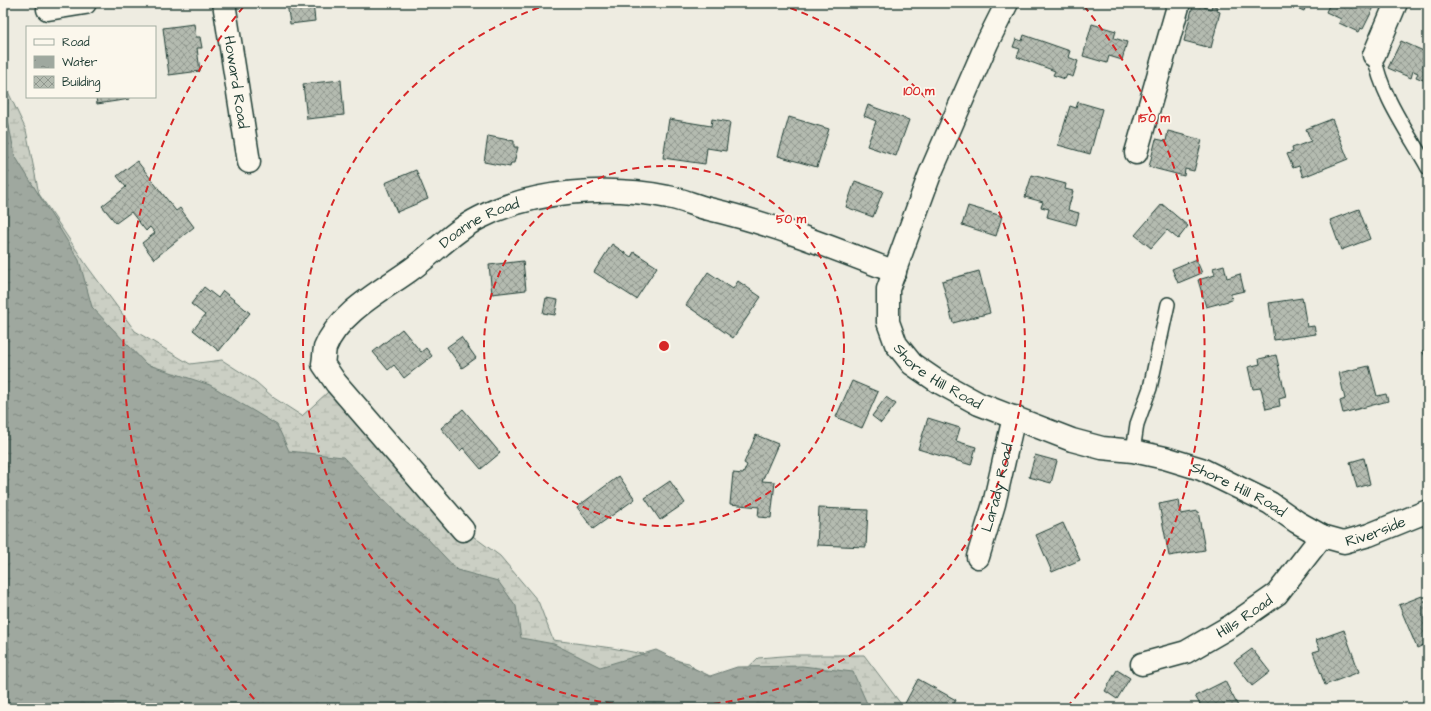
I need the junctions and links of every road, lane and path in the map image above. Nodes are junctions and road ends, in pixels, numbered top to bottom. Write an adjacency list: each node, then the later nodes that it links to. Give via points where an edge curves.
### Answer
1 (85, 3): 6 (street)
2 (224, 3): 9 (street, Howard Road)
3 (1007, 3): 11 (street, Shore Hill Road, via 930,174)
4 (1179, 3): 8 (street)
5 (1396, 3): 7 (street)
6 (48, 9)
7 (1374, 55): 10 (lane, via 1377,72 1389,100)
8 (1136, 153)
9 (249, 162)
10 (1428, 168)
11 (895, 272): 13 (street, Shore Hill Road, via 888,289 888,322 896,344 912,364 979,404); 16 (street, Doanne Road, via 772,226 668,197 612,191 568,193 536,198 479,218 354,311 325,348 323,364 336,383)
12 (1168, 304): 14 (lane, via 1150,388 1137,424)
13 (1014, 417): 14 (street, Shore Hill Road, via 1072,440 1102,448); 18 (street, Larady Road, via 994,504)
14 (1133, 451): 17 (street, Shore Hill Road, via 1208,472 1270,503)
15 (1428, 511): 17 (street, Riverside, via 1369,535 1344,542)
16 (463, 530)
17 (1322, 536): 19 (street, Hills Road, via 1277,594 1231,626 1186,652)
18 (978, 557)
19 (1142, 664)

